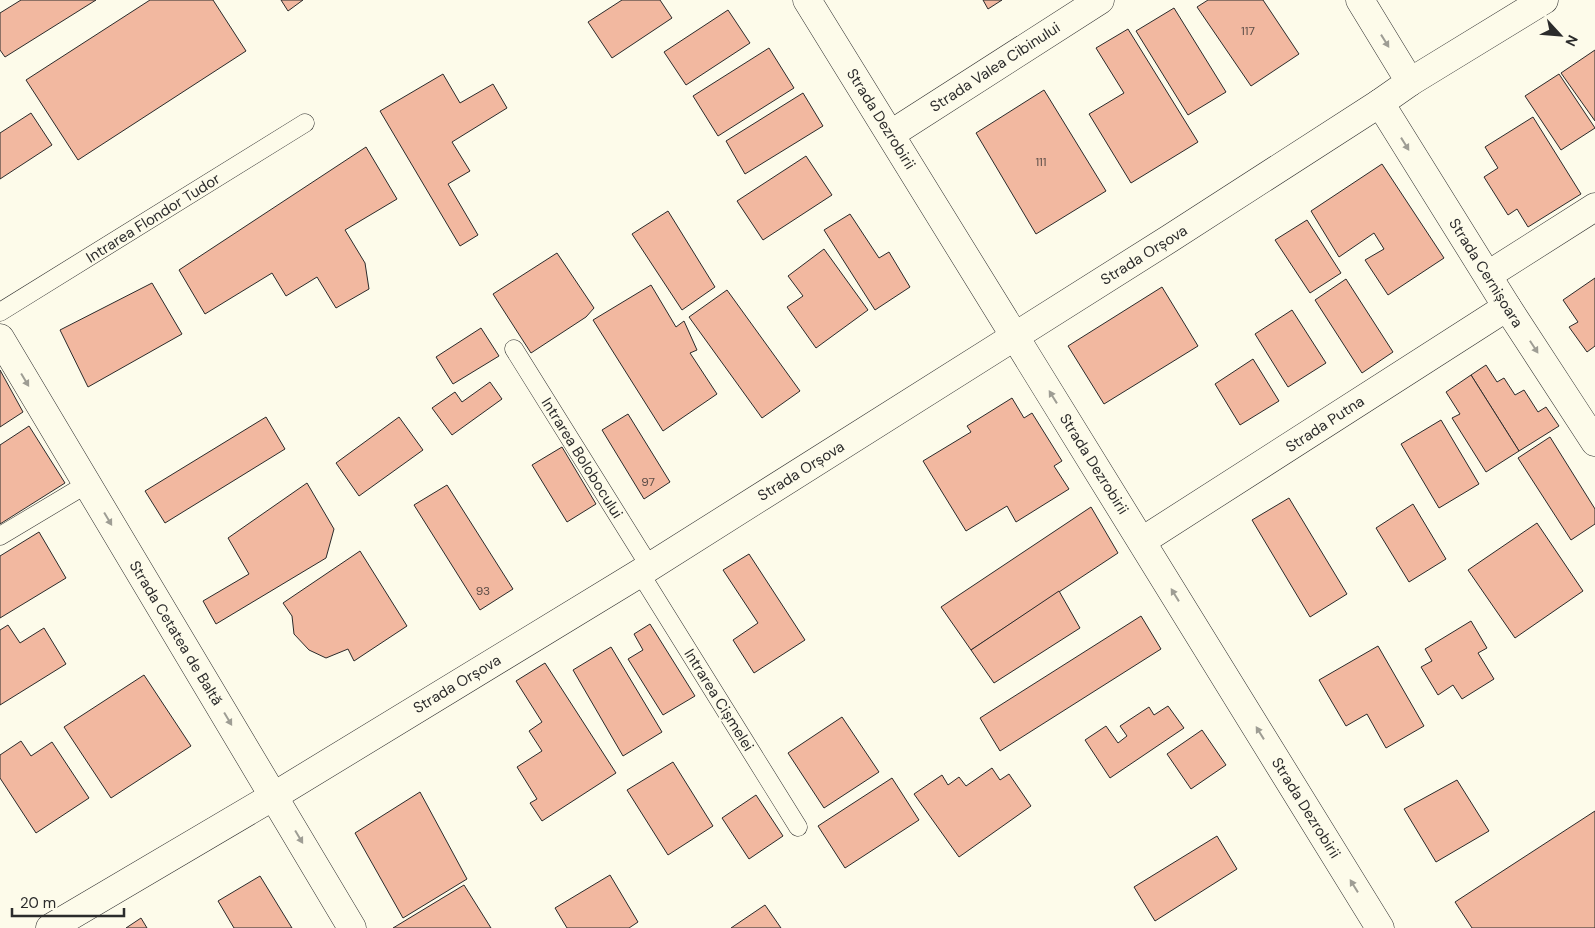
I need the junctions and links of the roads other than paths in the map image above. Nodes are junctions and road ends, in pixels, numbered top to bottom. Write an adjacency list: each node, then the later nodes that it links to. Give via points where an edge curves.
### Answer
1 (807, 0): 8 (street, Strada Dezrobirii)
2 (1100, 0): 8 (street, Strada Valea Cibinului)
3 (1360, 0): 5 (street, one-way to 5)
4 (1544, 0): 5 (street, Strada Orșova)
5 (1410, 82): 6 (street, Strada Orșova)
6 (1380, 103): 10 (street, Strada Cernișoara, one-way to 10); 13 (street, Strada Orșova)
7 (305, 124): 12 (lane, Intrarea Flondor Tudor)
8 (891, 134): 13 (street, Strada Dezrobirii)
9 (1595, 207): 10 (street)
10 (1488, 275): 11 (street, Strada Cernișoara)
11 (1507, 306): 16 (street, Strada Cernișoara, one-way to 16); 19 (street, Strada Putna)
12 (0, 312)
13 (1015, 336): 19 (street, Strada Dezrobirii, one-way to 13); 20 (street, Strada Orșova)
14 (0, 338): 17 (street, Strada Cetatea de Baltă, one-way to 17)
15 (514, 349): 20 (lane, Intrarea Bolobocului)
16 (1595, 442)
17 (87, 484): 18 (lane); 21 (street, Strada Cetatea de Baltă, one-way to 21)
18 (0, 536)
19 (1142, 541): 25 (street, Strada Dezrobirii, one-way to 19)
20 (645, 570): 21 (street, Strada Orșova); 22 (lane, Intrarea Cișmelei)
21 (274, 796): 23 (street, Strada Orșova); 24 (street, Strada Cetatea de Baltă, one-way to 24)
22 (798, 827)
23 (50, 928)
24 (352, 928)
25 (1380, 928)

